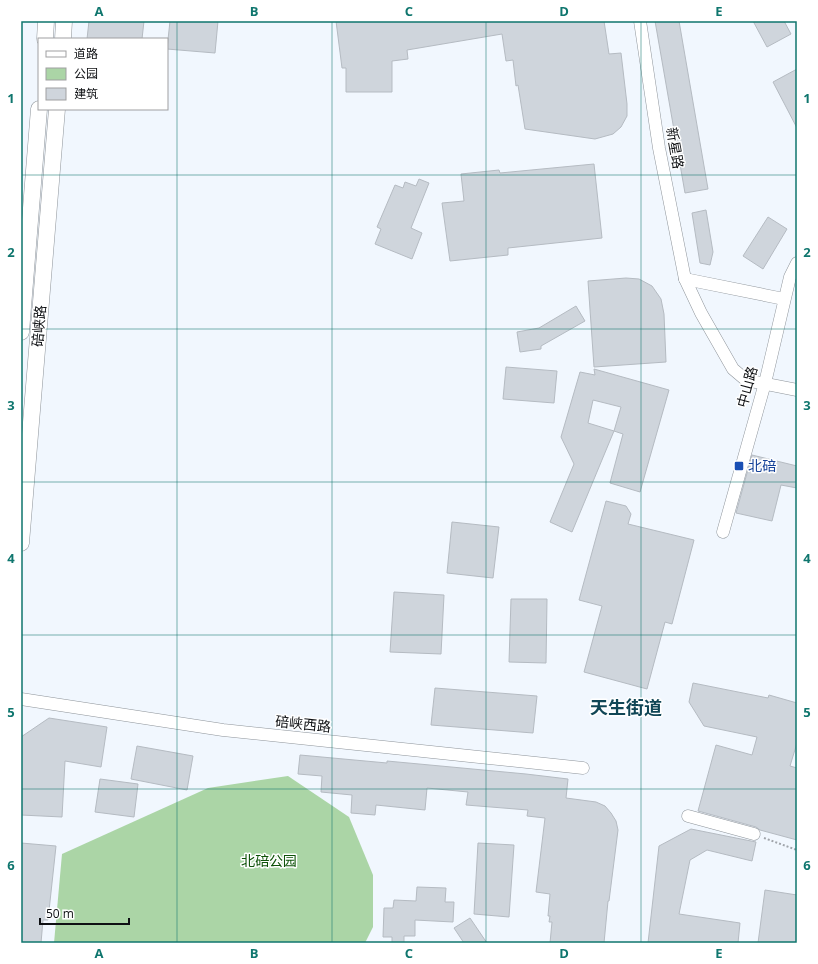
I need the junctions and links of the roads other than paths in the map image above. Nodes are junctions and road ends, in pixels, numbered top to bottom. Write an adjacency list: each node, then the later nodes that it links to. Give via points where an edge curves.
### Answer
1 (46, 21): 4 (main road)
2 (64, 21): 5 (main road)
3 (640, 21): 9 (street, 新星路, via 659,148)
4 (45, 38)
5 (63, 38)
6 (39, 110): 11 (main road, 碚峡路)
7 (57, 110): 15 (main road, 碚峡路)
8 (797, 263): 10 (street, 中山路)
9 (685, 279): 10 (street); 12 (street, 新星路, via 701,314 733,369 746,380)
10 (784, 299): 12 (street, 中山路)
11 (21, 332)
12 (765, 383): 13 (street, 新星路); 14 (street, 中山路)
13 (797, 390)
14 (723, 532)
15 (21, 543)
16 (21, 699): 17 (street, 碚峡西路, via 223,730)
17 (583, 768)
18 (688, 816): 19 (street)
19 (754, 834)

